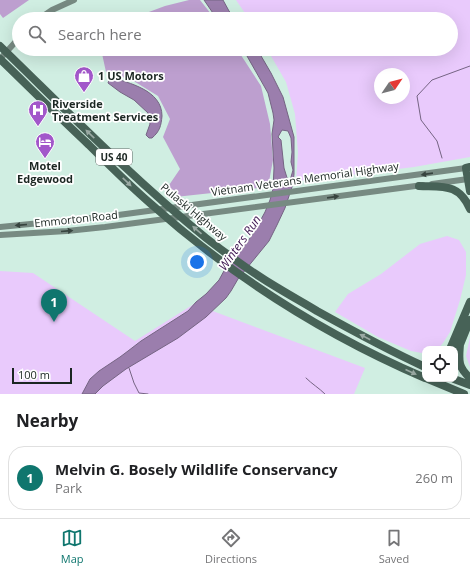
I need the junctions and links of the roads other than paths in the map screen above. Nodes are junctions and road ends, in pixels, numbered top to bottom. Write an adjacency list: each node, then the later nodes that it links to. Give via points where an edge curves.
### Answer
1 (74, 0): 2 (main road)
2 (49, 12)
3 (12, 43): 4 (main road)
4 (3, 49): 5 (main road); 18 (highway, Pulaski Highway / US 40, one-way to 4, via 276,288 206,237 111,154)
5 (0, 59): 24 (highway, Pulaski Highway / US 40, one-way to 24, via 151,204 223,262 284,304 333,333)
6 (468, 168): 7 (highway); 11 (main road, Vietnam Veterans Memorial Highway, one-way to 11)
7 (469, 178): 8 (main road, Vietnam Veterans Memorial Highway); 9 (highway)
8 (419, 186): 10 (highway, via 444,186 456,190); 12 (main road, Vietnam Veterans Memorial Highway, one-way to 8)
9 (470, 191)
10 (470, 209)
11 (143, 212): 13 (main road, Emmorton Road, one-way to 13)
12 (153, 220): 14 (main road, Emmorton Road, one-way to 12, via 67,231)
13 (0, 227)
14 (0, 235)
15 (470, 302): 16 (highway)
16 (467, 318): 17 (highway); 19 (highway); 20 (highway)
17 (460, 344): 21 (highway); 25 (highway, via 460,365)
18 (380, 346): 22 (highway); 23 (highway, Pulaski Highway / US 40)
19 (447, 346)
20 (452, 346)
21 (458, 348)
22 (422, 359)
23 (422, 365)
24 (422, 376)
25 (470, 378)
26 (458, 380): 28 (highway)
27 (442, 382): 29 (highway, Pulaski Highway / US 40)
28 (470, 385)
29 (464, 394)

